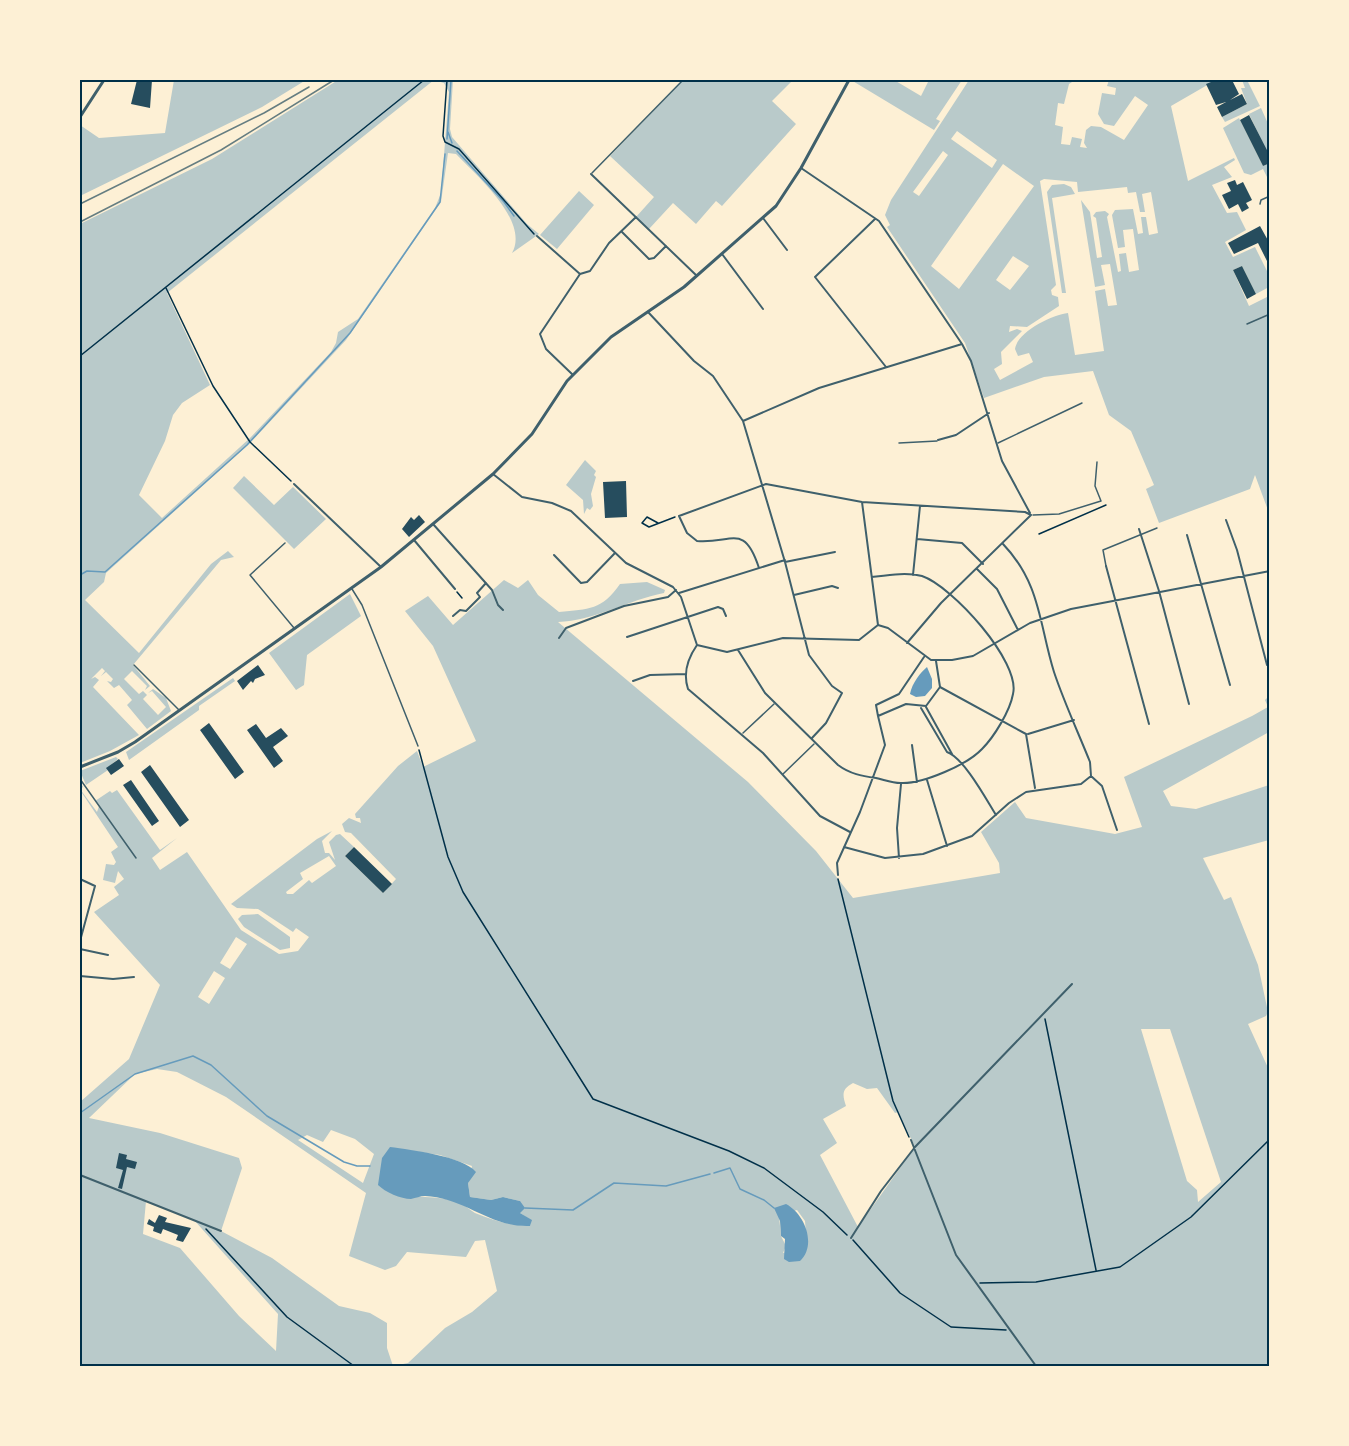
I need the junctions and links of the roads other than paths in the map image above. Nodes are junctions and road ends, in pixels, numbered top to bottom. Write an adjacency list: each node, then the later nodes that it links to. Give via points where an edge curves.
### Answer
1 (104, 80): 4 (street)
2 (683, 80): 6 (lane)
3 (849, 80): 5 (street)
4 (80, 117)
5 (801, 168): 10 (street); 11 (street)
6 (591, 174): 9 (street)
7 (1269, 196): 8 (lane)
8 (1260, 204)
9 (636, 217): 12 (street); 14 (street)
10 (764, 218): 15 (street); 16 (street)
11 (876, 218): 23 (street); 24 (street, via 815,277)
12 (621, 231): 14 (street, via 649,259); 17 (street, via 590,271)
13 (537, 236): 17 (street)
14 (666, 246): 18 (street)
15 (787, 250)
16 (722, 254): 18 (street); 19 (street)
17 (580, 274): 25 (street, via 540,334 546,349)
18 (697, 276): 20 (street)
19 (763, 309)
20 (648, 311): 25 (street, via 611,337); 28 (street, via 713,376)
21 (1269, 314): 22 (lane)
22 (1247, 324)
23 (962, 344): 24 (street); 27 (street)
24 (886, 367): 28 (street, via 819,388)
25 (573, 375): 33 (street, via 532,434)
26 (1082, 403): 31 (lane)
27 (989, 413): 29 (street, via 956,435); 31 (street)
28 (743, 421): 35 (street)
29 (938, 440): 30 (lane)
30 (899, 443)
31 (997, 443): 38 (street, via 1002,461)
32 (1097, 462): 38 (lane, via 1095,486 1101,501 1059,514)
33 (493, 474): 40 (street); 50 (street, via 522,496 571,511)
34 (294, 484): 54 (street)
35 (763, 484): 36 (street); 52 (street); 56 (street, via 679,516 687,533 697,541 735,538 747,543)
36 (862, 502): 37 (street); 61 (street)
37 (920, 506): 38 (street); 45 (street)
38 (1031, 515): 48 (street)
39 (1226, 520): 60 (street)
40 (433, 524): 46 (street); 62 (street)
41 (1157, 528): 43 (lane)
42 (1139, 529): 43 (street)
43 (1141, 535): 55 (lane, via 1103,550); 67 (street)
44 (1187, 535): 63 (street)
45 (917, 539): 53 (street, via 962,543); 59 (street)
46 (414, 540): 54 (street); 66 (street)
47 (285, 543): 78 (lane, via 250,575)
48 (1003, 544): 53 (street); 76 (street, via 1019,561)
49 (835, 552): 52 (street)
50 (615, 553): 51 (street, via 587,582 581,583); 68 (street)
51 (554, 555)
52 (785, 561): 56 (street); 70 (street)
53 (983, 564): 57 (street)
54 (381, 567): 65 (street)
55 (1106, 567): 71 (street)
56 (759, 568): 68 (street)
57 (978, 569): 69 (street); 79 (street, via 996,589)
58 (1269, 571): 60 (street)
59 (913, 575): 61 (street); 69 (street, via 930,579)
60 (1244, 576): 63 (street); 90 (street)
61 (872, 577): 77 (street)
62 (486, 583): 72 (street); 73 (street, via 477,593 480,597 466,611 460,610)
63 (1201, 584): 67 (street); 93 (street)
64 (838, 588): 70 (street)
65 (351, 589): 78 (street); 109 (lane, via 362,605)
66 (456, 590)
67 (1159, 591): 71 (street); 96 (street)
68 (677, 592): 74 (street); 82 (street, via 624,606 566,628)
69 (950, 594): 83 (street); 85 (street, via 978,620)
70 (794, 595): 81 (street)
71 (1117, 599): 76 (street); 103 (street)
72 (503, 610)
73 (453, 616)
74 (687, 616): 75 (street, via 718,607); 80 (street); 84 (street)
75 (726, 616)
76 (1042, 619): 79 (street); 102 (street, via 1054,672)
77 (879, 625): 81 (street, via 859,640); 83 (street)
78 (295, 629): 99 (street)
79 (1018, 630): 85 (street)
80 (627, 637)
81 (804, 637): 86 (street, via 770,640); 106 (street, via 812,661 842,693 826,723)
82 (559, 638)
83 (907, 643): 87 (street)
84 (697, 645): 86 (street, via 716,651); 91 (street)
85 (994, 645): 88 (street, via 973,656); 101 (street, via 1014,682 1014,694)
86 (738, 650): 95 (street)
87 (924, 657): 88 (street); 100 (street, via 899,694 876,705)
88 (936, 661): 94 (street)
89 (134, 665): 99 (lane)
90 (1267, 665)
91 (686, 674): 92 (street, via 650,675); 104 (street, via 692,694)
92 (633, 681)
93 (1230, 686)
94 (940, 687): 97 (street); 101 (street)
95 (775, 703): 104 (lane); 106 (street)
96 (1189, 704)
97 (926, 706): 98 (street); 110 (street)
98 (920, 707): 100 (street, via 906,704); 110 (street, via 940,742)
99 (180, 711): 112 (street, via 118,752)
100 (878, 716): 115 (street, via 885,745)
101 (1001, 719): 105 (street); 111 (street, via 981,750)
102 (1074, 720): 105 (street); 114 (street, via 1090,762)
103 (1149, 724)
104 (742, 734): 113 (street)
105 (1026, 734): 120 (street)
106 (812, 738): 107 (street)
107 (815, 742): 113 (lane); 115 (street, via 843,769)
108 (912, 745): 118 (street)
109 (418, 746)
110 (952, 754): 111 (street)
111 (960, 763): 117 (street); 121 (street)
112 (80, 767)
113 (783, 775): 123 (street, via 820,816)
114 (1091, 776): 120 (street, via 1081,784); 122 (street, via 1102,786)
115 (872, 778): 119 (street); 123 (street)
116 (80, 779): 126 (lane)
117 (927, 779): 118 (street); 124 (street)
118 (916, 782): 119 (street)
119 (901, 784): 127 (street)
120 (1035, 789): 121 (street, via 1017,797)
121 (996, 815): 124 (street, via 972,836)
122 (1117, 830)
123 (850, 832): 125 (street)
124 (947, 846): 127 (street)
125 (844, 847): 127 (street); 128 (street, via 837,863)
126 (136, 858)
127 (899, 858)
128 (838, 875)
129 (80, 879): 130 (street, via 95,885)
130 (80, 941)
131 (80, 949): 132 (street)
132 (108, 955)
133 (80, 976): 134 (street)
134 (134, 977)
135 (1072, 984): 137 (street)
136 (911, 1140): 137 (street)
137 (915, 1147): 140 (street); 141 (street, via 951,1246)
138 (80, 1175): 139 (street)
139 (221, 1231)
140 (850, 1238)
141 (1036, 1366)

